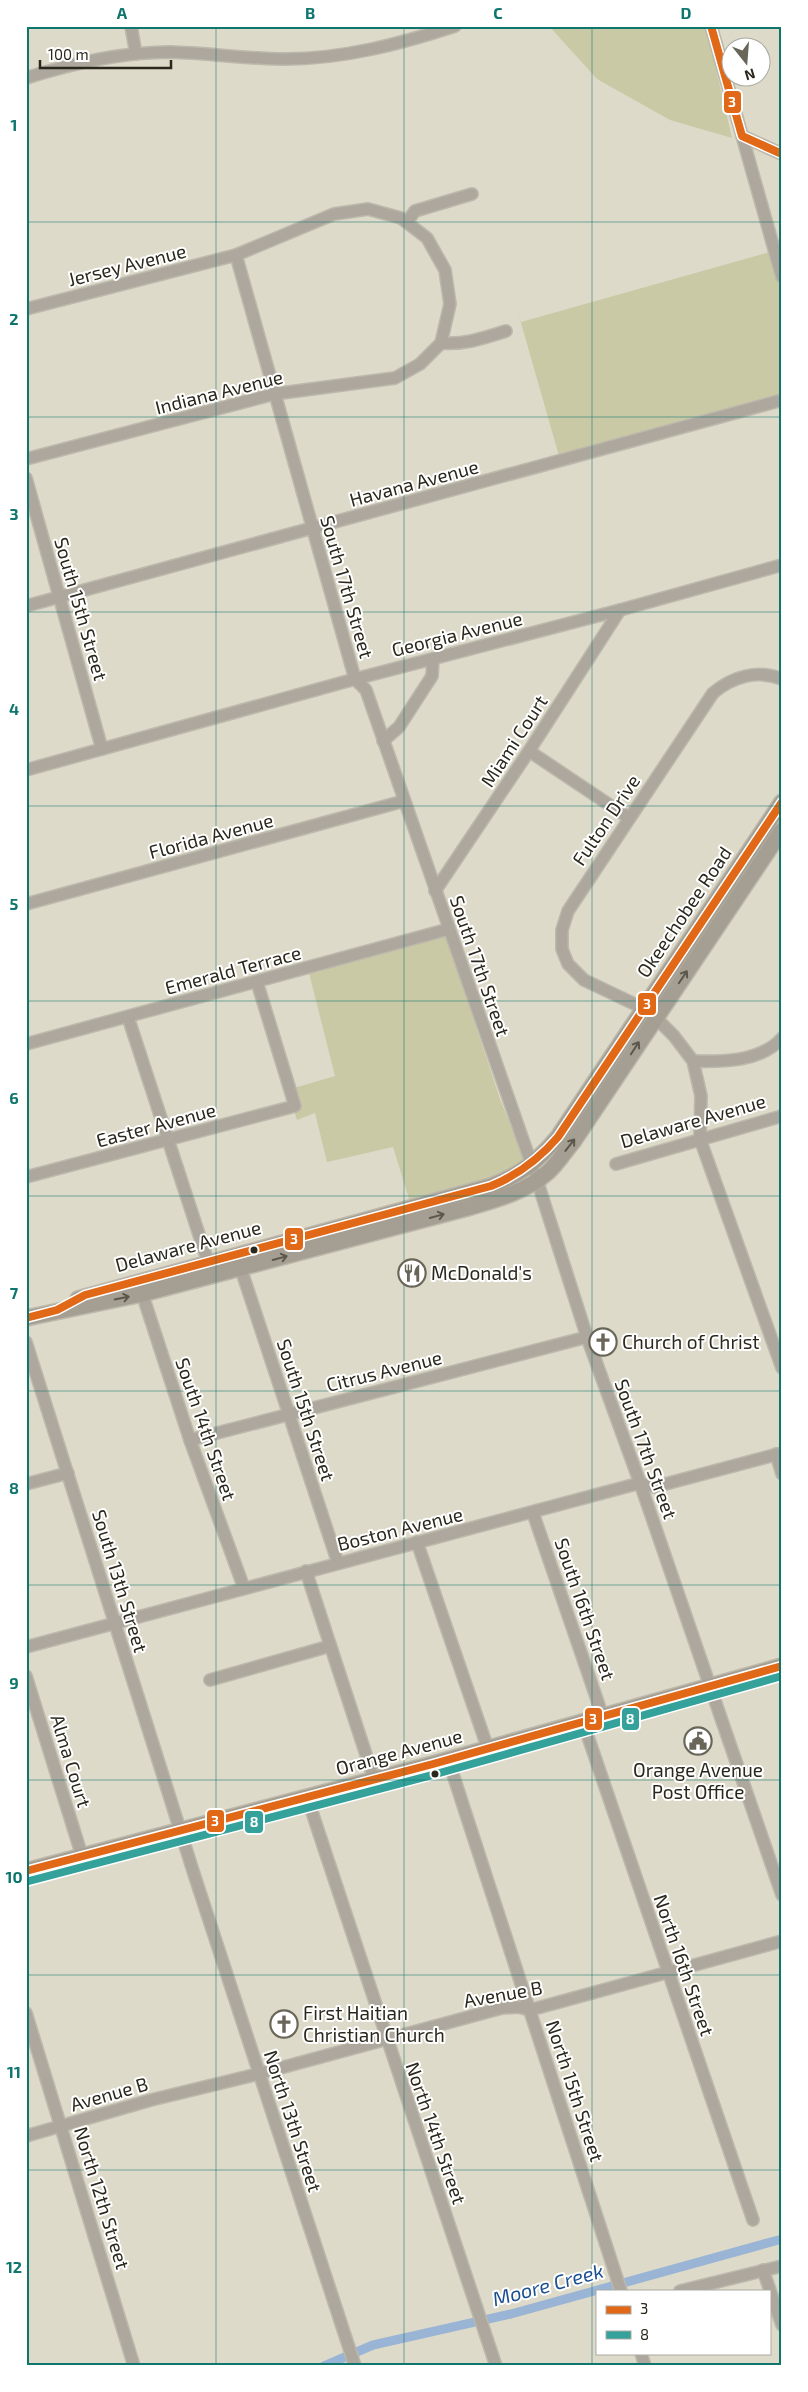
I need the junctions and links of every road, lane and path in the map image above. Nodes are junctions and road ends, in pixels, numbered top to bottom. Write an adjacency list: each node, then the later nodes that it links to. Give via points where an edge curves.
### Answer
1 (131, 26): 4 (street)
2 (455, 26): 4 (street, via 412,40 334,55 285,59 170,52)
3 (711, 26): 6 (street)
4 (136, 54): 5 (street, via 56,68)
5 (26, 78)
6 (742, 136): 7 (street); 11 (street)
7 (782, 154)
8 (472, 194): 9 (street, via 415,210)
9 (407, 222): 10 (street, Jersey Avenue, via 368,209 334,214); 14 (street, Jersey Avenue, via 427,238 445,270 450,304)
10 (236, 255): 12 (street, Jersey Avenue); 15 (street, South 17th Street)
11 (782, 277)
12 (26, 309)
13 (506, 331): 14 (street, via 474,341)
14 (441, 343): 15 (street, Indiana Avenue, via 420,364 395,378)
15 (274, 394): 17 (street, Indiana Avenue); 19 (street, South 17th Street)
16 (782, 400): 19 (street, Havana Avenue)
17 (26, 459)
18 (26, 478): 21 (street, South 15th Street)
19 (312, 529): 21 (street, Havana Avenue); 25 (street, South 17th Street)
20 (782, 565): 23 (street, Georgia Avenue)
21 (59, 598): 22 (street, Havana Avenue); 28 (street, South 15th Street)
22 (26, 606)
23 (620, 610): 24 (street, Georgia Avenue); 29 (street, Miami Court)
24 (433, 659): 25 (street, Georgia Avenue); 27 (street, via 432,676 399,727)
25 (355, 679): 27 (street, South 17th Street, via 366,690); 28 (street, Georgia Avenue)
26 (782, 679): 33 (street, Fulton Drive, via 750,675 726,682 713,693)
27 (383, 742): 31 (street, South 17th Street)
28 (102, 749): 30 (street, Georgia Avenue)
29 (529, 751): 33 (street); 35 (street, Miami Court)
30 (26, 770)
31 (404, 801): 35 (street, South 17th Street); 36 (street, Florida Avenue)
32 (782, 802): 39 (main road, Okeechobee Road)
33 (629, 818): 39 (street, Fulton Drive, via 568,911 562,930 562,949 568,964 584,980)
34 (782, 830): 39 (main road, Okeechobee Road, one-way to 34)
35 (435, 891): 37 (street, South 17th Street)
36 (26, 904)
37 (449, 929): 38 (street, Emerald Terrace); 48 (street, South 17th Street)
38 (258, 982): 40 (street, Emerald Terrace); 46 (street, Easter Avenue, via 294,1106)
39 (649, 1013): 43 (street, Fulton Drive, via 674,1036); 48 (main road, Okeechobee Road, via 558,1137); 50 (main road, Okeechobee Road, one-way to 39, via 549,1171 573,1142)
40 (128, 1017): 42 (street, Emerald Terrace); 46 (street)
41 (782, 1038): 43 (street, via 760,1052 728,1062)
42 (26, 1044)
43 (693, 1062): 45 (street, via 701,1096)
44 (782, 1116): 45 (street, Delaware Avenue)
45 (700, 1139): 47 (street, Delaware Avenue); 57 (street)
46 (170, 1140): 49 (street, Easter Avenue); 51 (street)
47 (616, 1164)
48 (532, 1165): 50 (street, South 17th Street); 51 (main road, Delaware Avenue, via 518,1175 491,1186)
49 (26, 1177)
50 (537, 1180): 52 (main road, Delaware Avenue, one-way to 50, via 497,1199); 55 (street, South 17th Street)
51 (208, 1262): 53 (main road, Delaware Avenue)
52 (241, 1269): 53 (main road, Delaware Avenue); 58 (street, South 15th Street)
53 (140, 1287): 54 (main road, Delaware Avenue, via 85,1295 57,1310); 59 (street, South 14th Street)
54 (26, 1318)
55 (587, 1337): 58 (street, Citrus Avenue); 63 (street, South 17th Street)
56 (26, 1342): 61 (street, South 13th Street)
57 (782, 1368)
58 (289, 1413): 59 (street, Citrus Avenue); 67 (street, South 15th Street)
59 (190, 1440): 69 (street, South 14th Street)
60 (779, 1454): 62 (street); 63 (street, Boston Avenue, via 654,1487)
61 (68, 1473): 64 (street); 70 (street, South 13th Street)
62 (782, 1474)
63 (640, 1483): 65 (street, Boston Avenue); 76 (street, South 17th Street)
64 (26, 1484)
65 (533, 1513): 66 (street, Boston Avenue); 77 (street, South 16th Street)
66 (417, 1542): 67 (street, Boston Avenue); 79 (street)
67 (338, 1562): 68 (street, Boston Avenue)
68 (306, 1571): 69 (street, Boston Avenue); 71 (street)
69 (244, 1588): 70 (street, Boston Avenue)
70 (114, 1622): 72 (street, Boston Avenue); 83 (street, South 13th Street)
71 (330, 1646): 75 (street); 81 (street)
72 (26, 1647)
73 (782, 1666): 76 (main road, Orange Avenue)
74 (26, 1676): 84 (street, Alma Court)
75 (210, 1680)
76 (709, 1686): 77 (main road, Orange Avenue); 86 (street, South 17th Street)
77 (603, 1716): 78 (main road, Orange Avenue)
78 (582, 1722): 79 (main road, Orange Avenue); 88 (street, North 16th Street)
79 (488, 1748): 80 (main road, Orange Avenue)
80 (448, 1759): 81 (main road, Orange Avenue); 89 (street, North 15th Street)
81 (374, 1779): 82 (main road, Orange Avenue)
82 (307, 1797): 83 (main road, Orange Avenue); 91 (street, North 14th Street)
83 (180, 1830): 84 (main road, Orange Avenue); 92 (street, North 13th Street)
84 (82, 1856): 85 (main road, Orange Avenue)
85 (26, 1870)
86 (782, 1895)
87 (782, 1941): 88 (street, Avenue B)
88 (669, 1973): 89 (street, Avenue B); 95 (street, North 16th Street)
89 (530, 2010): 91 (street, Avenue B, via 502,2008); 98 (street, North 15th Street)
90 (26, 2013): 93 (street, North 12th Street)
91 (386, 2038): 92 (street, Avenue B); 104 (street, North 14th Street)
92 (258, 2074): 93 (street, Avenue B); 102 (street, North 13th Street)
93 (62, 2126): 94 (street, Avenue B); 103 (street, North 12th Street)
94 (26, 2136)
95 (753, 2220)
96 (782, 2266): 97 (street)
97 (764, 2270): 99 (street); 100 (street)
98 (621, 2290)
99 (684, 2290)
100 (782, 2325)
101 (641, 2354): 105 (street)
102 (353, 2358)
103 (134, 2366)
104 (496, 2366)
105 (646, 2366)

